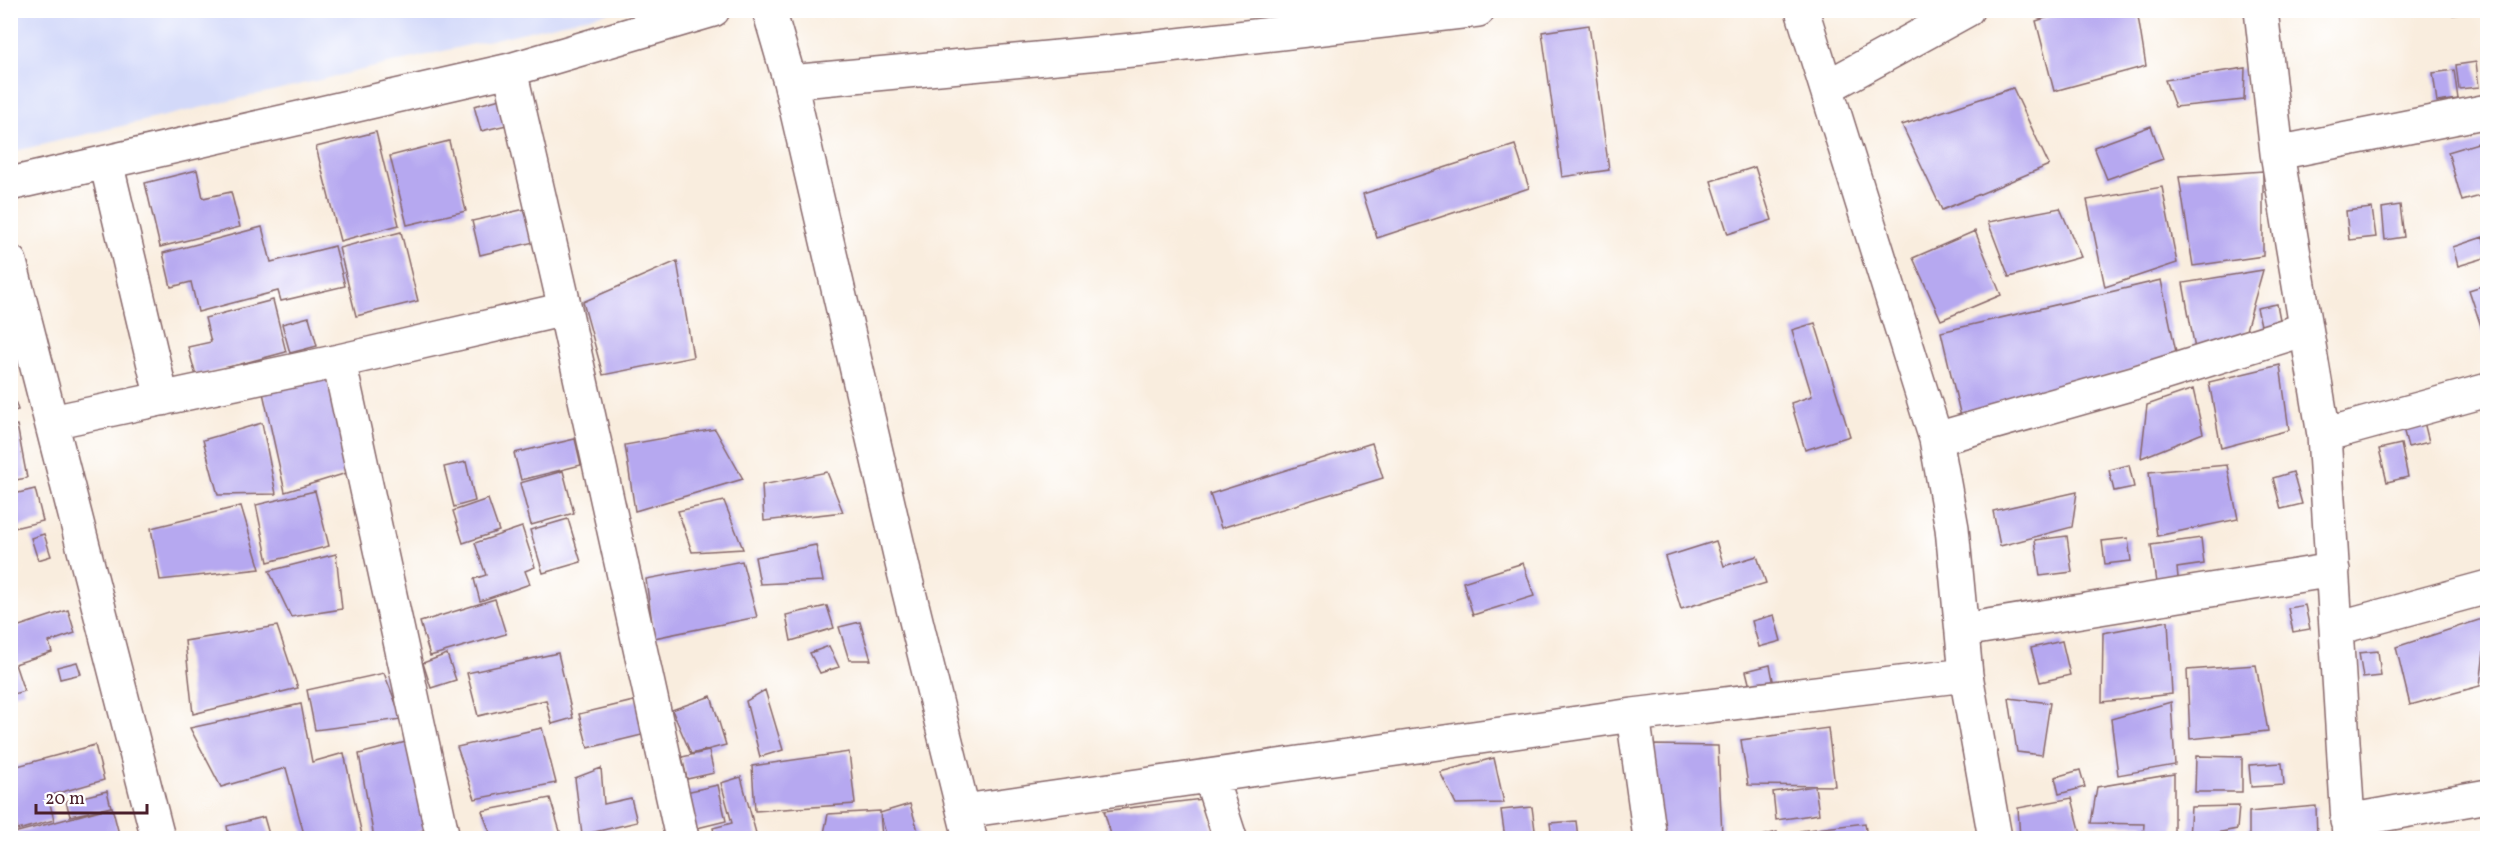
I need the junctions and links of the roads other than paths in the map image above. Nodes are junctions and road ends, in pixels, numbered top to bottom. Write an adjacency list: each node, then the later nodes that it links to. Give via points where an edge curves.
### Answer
1 (712, 10): 7 (street)
2 (769, 10): 8 (street)
3 (1478, 10): 8 (street, via 1143,49)
4 (1802, 10): 9 (street)
5 (1967, 10): 9 (street)
6 (2261, 10): 11 (street)
7 (510, 70): 12 (street); 15 (street)
8 (790, 82): 31 (street)
9 (1827, 87): 22 (street)
10 (2487, 111): 11 (street)
11 (2277, 153): 16 (street)
12 (106, 162): 13 (street); 19 (street)
13 (10, 184)
14 (10, 262): 20 (street)
15 (566, 309): 17 (street); 35 (street)
16 (2306, 329): 21 (street); 22 (street)
17 (339, 361): 19 (street); 34 (street)
18 (2487, 390): 21 (street)
19 (162, 399): 20 (street)
20 (52, 422): 33 (street)
21 (2324, 435): 23 (street)
22 (1936, 439): 26 (street, via 1952,528)
23 (2333, 570): 25 (street); 26 (street)
24 (2487, 587): 25 (street)
25 (2337, 628): 32 (street)
26 (1963, 630): 27 (street)
27 (1966, 675): 28 (street); 38 (street)
28 (1633, 715): 29 (street); 37 (street)
29 (1210, 776): 31 (street); 36 (street)
30 (2487, 796): 32 (street)
31 (967, 825)
32 (2348, 830)
33 (158, 838)
34 (443, 838)
35 (682, 838)
36 (1230, 838)
37 (1650, 838)
38 (1995, 838)

